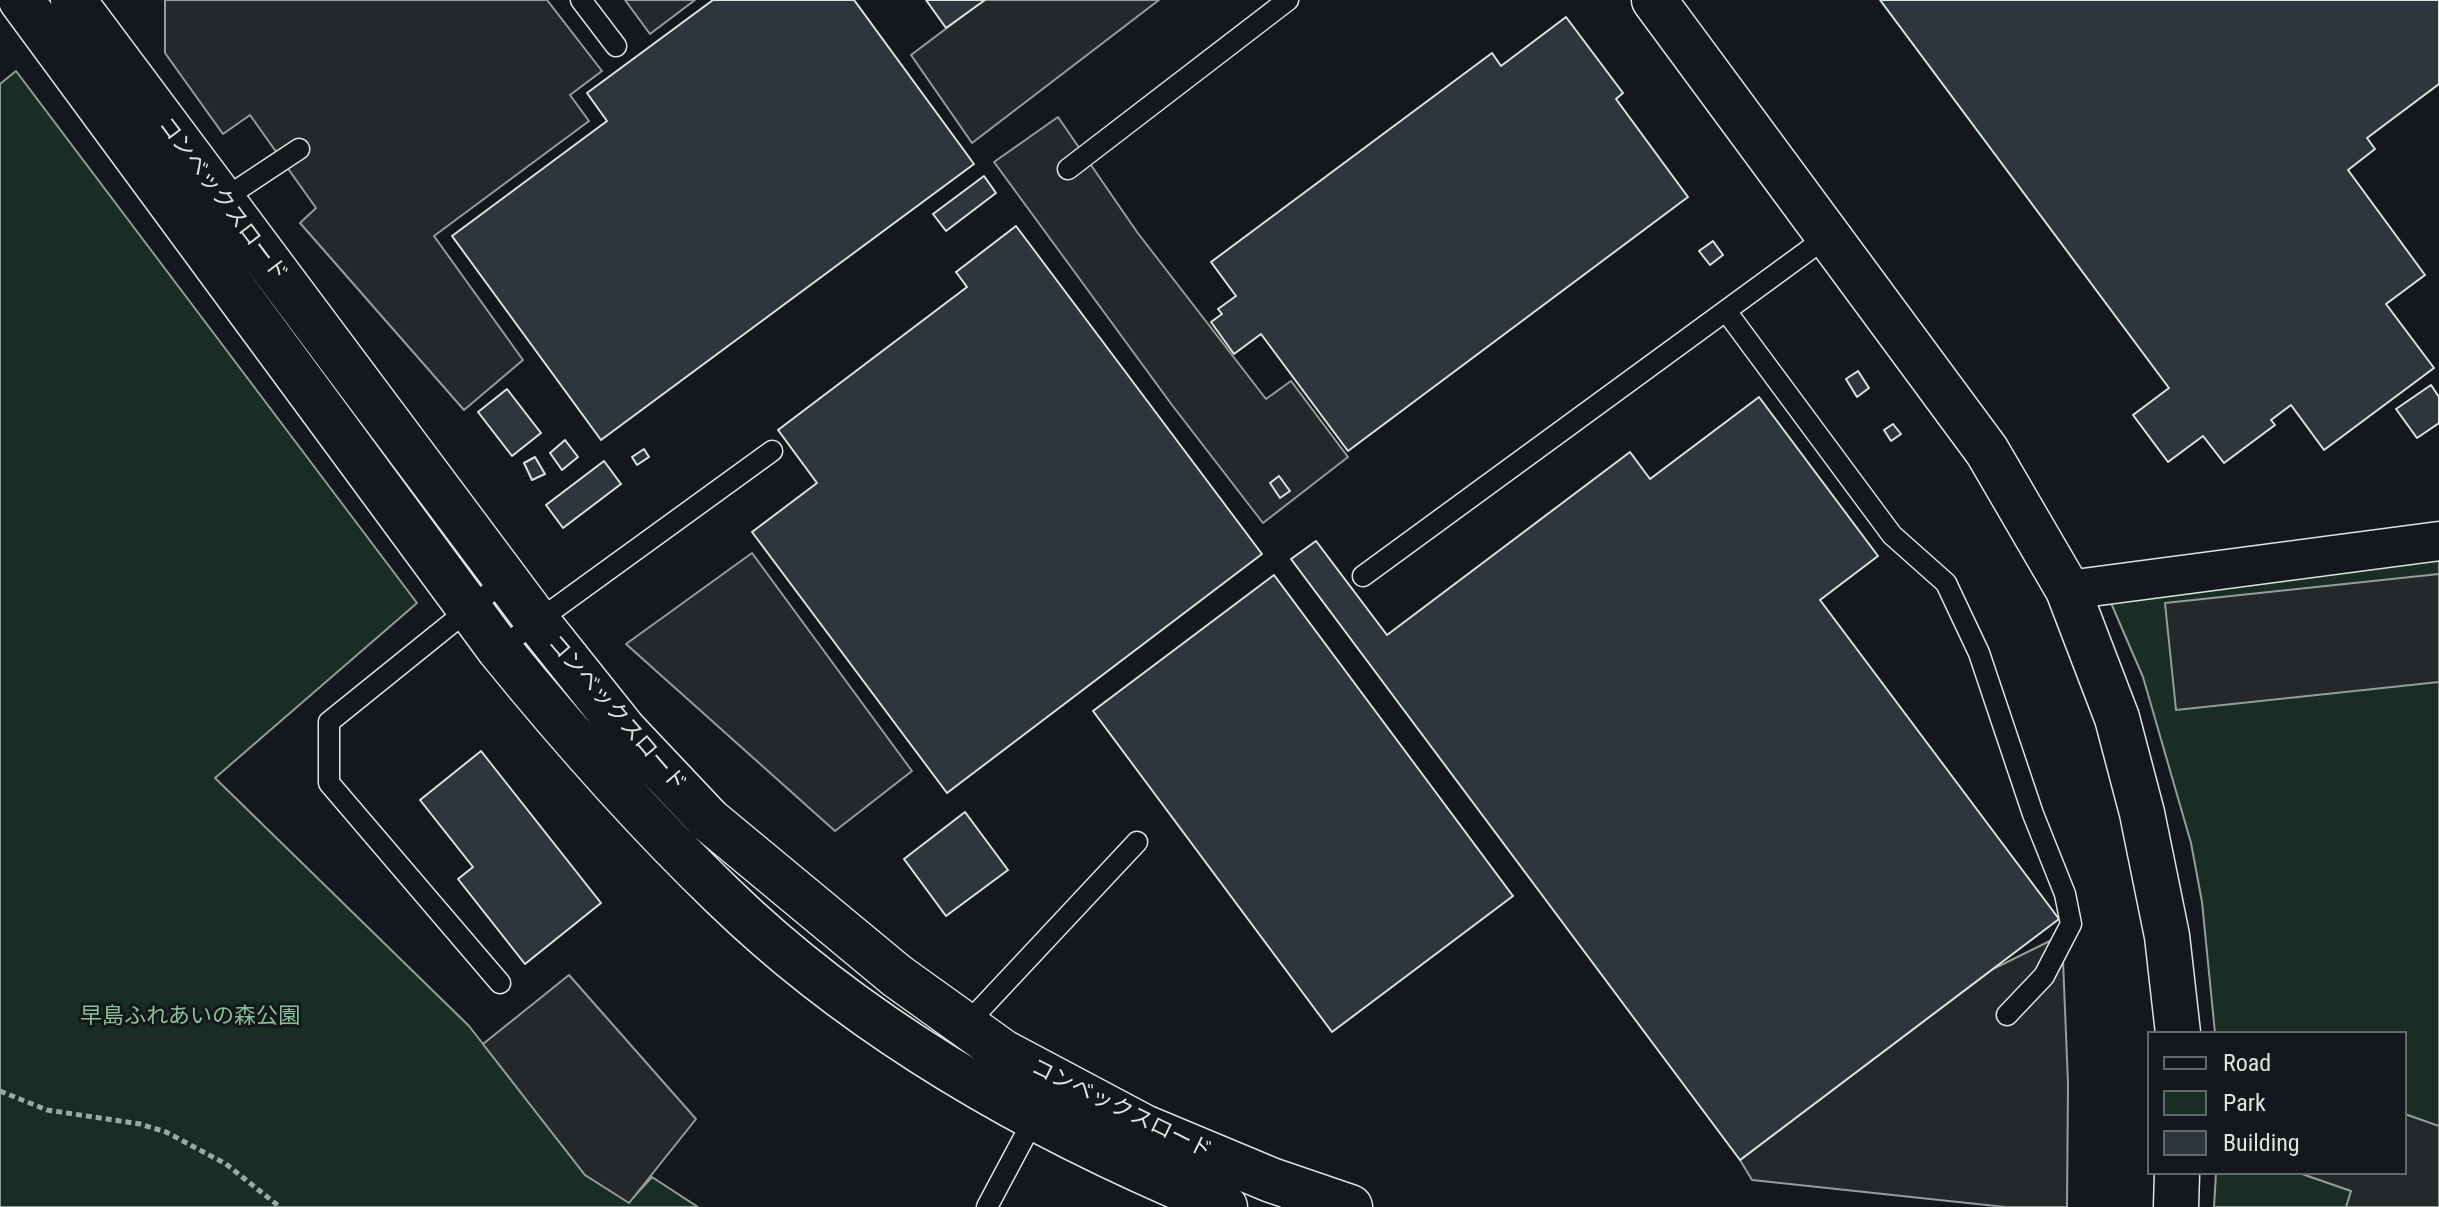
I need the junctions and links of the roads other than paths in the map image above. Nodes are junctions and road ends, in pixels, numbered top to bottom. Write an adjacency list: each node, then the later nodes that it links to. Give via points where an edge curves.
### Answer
1 (581, 0): 5 (lane)
2 (1288, 0): 7 (lane)
3 (1654, 0): 9 (street)
4 (61, 8): 8 (street, コンベックスロード)
5 (616, 46)
6 (299, 149): 8 (lane)
7 (1068, 169)
8 (204, 212): 14 (street, コンベックスロード); 16 (street, コンベックスロード)
9 (1828, 236): 10 (lane); 15 (street, via 1987,451)
10 (1726, 311): 13 (lane); 21 (lane, via 1892,535 1946,583 1979,653 2071,924 2044,976)
11 (772, 451): 17 (lane)
12 (2439, 541): 15 (street)
13 (1363, 576)
14 (505, 580): 16 (lane); 17 (street, コンベックスロード)
15 (2068, 590): 23 (street, via 2117,718 2142,813 2167,936)
16 (468, 609): 18 (street, コンベックスロード); 20 (lane, via 329,722 329,783)
17 (537, 621): 18 (lane); 22 (street, コンベックスロード, via 624,730 709,820 897,976)
18 (499, 649): 24 (street, コンベックスロード, via 574,741 723,897 870,1017)
19 (1137, 842): 22 (lane)
20 (500, 983)
21 (2007, 1015)
22 (965, 1025): 24 (lane); 25 (street, コンベックスロード)
23 (2178, 1031)
24 (935, 1058): 26 (street, コンベックスロード)
25 (1055, 1079): 26 (lane); 30 (street, コンベックスロード, via 1144,1127)
26 (1035, 1117): 28 (lane); 29 (street, コンベックスロード, via 1097,1151)
27 (2177, 1175): 31 (street)
28 (987, 1207)
29 (1225, 1207)
30 (1350, 1207)
31 (2176, 1207)

